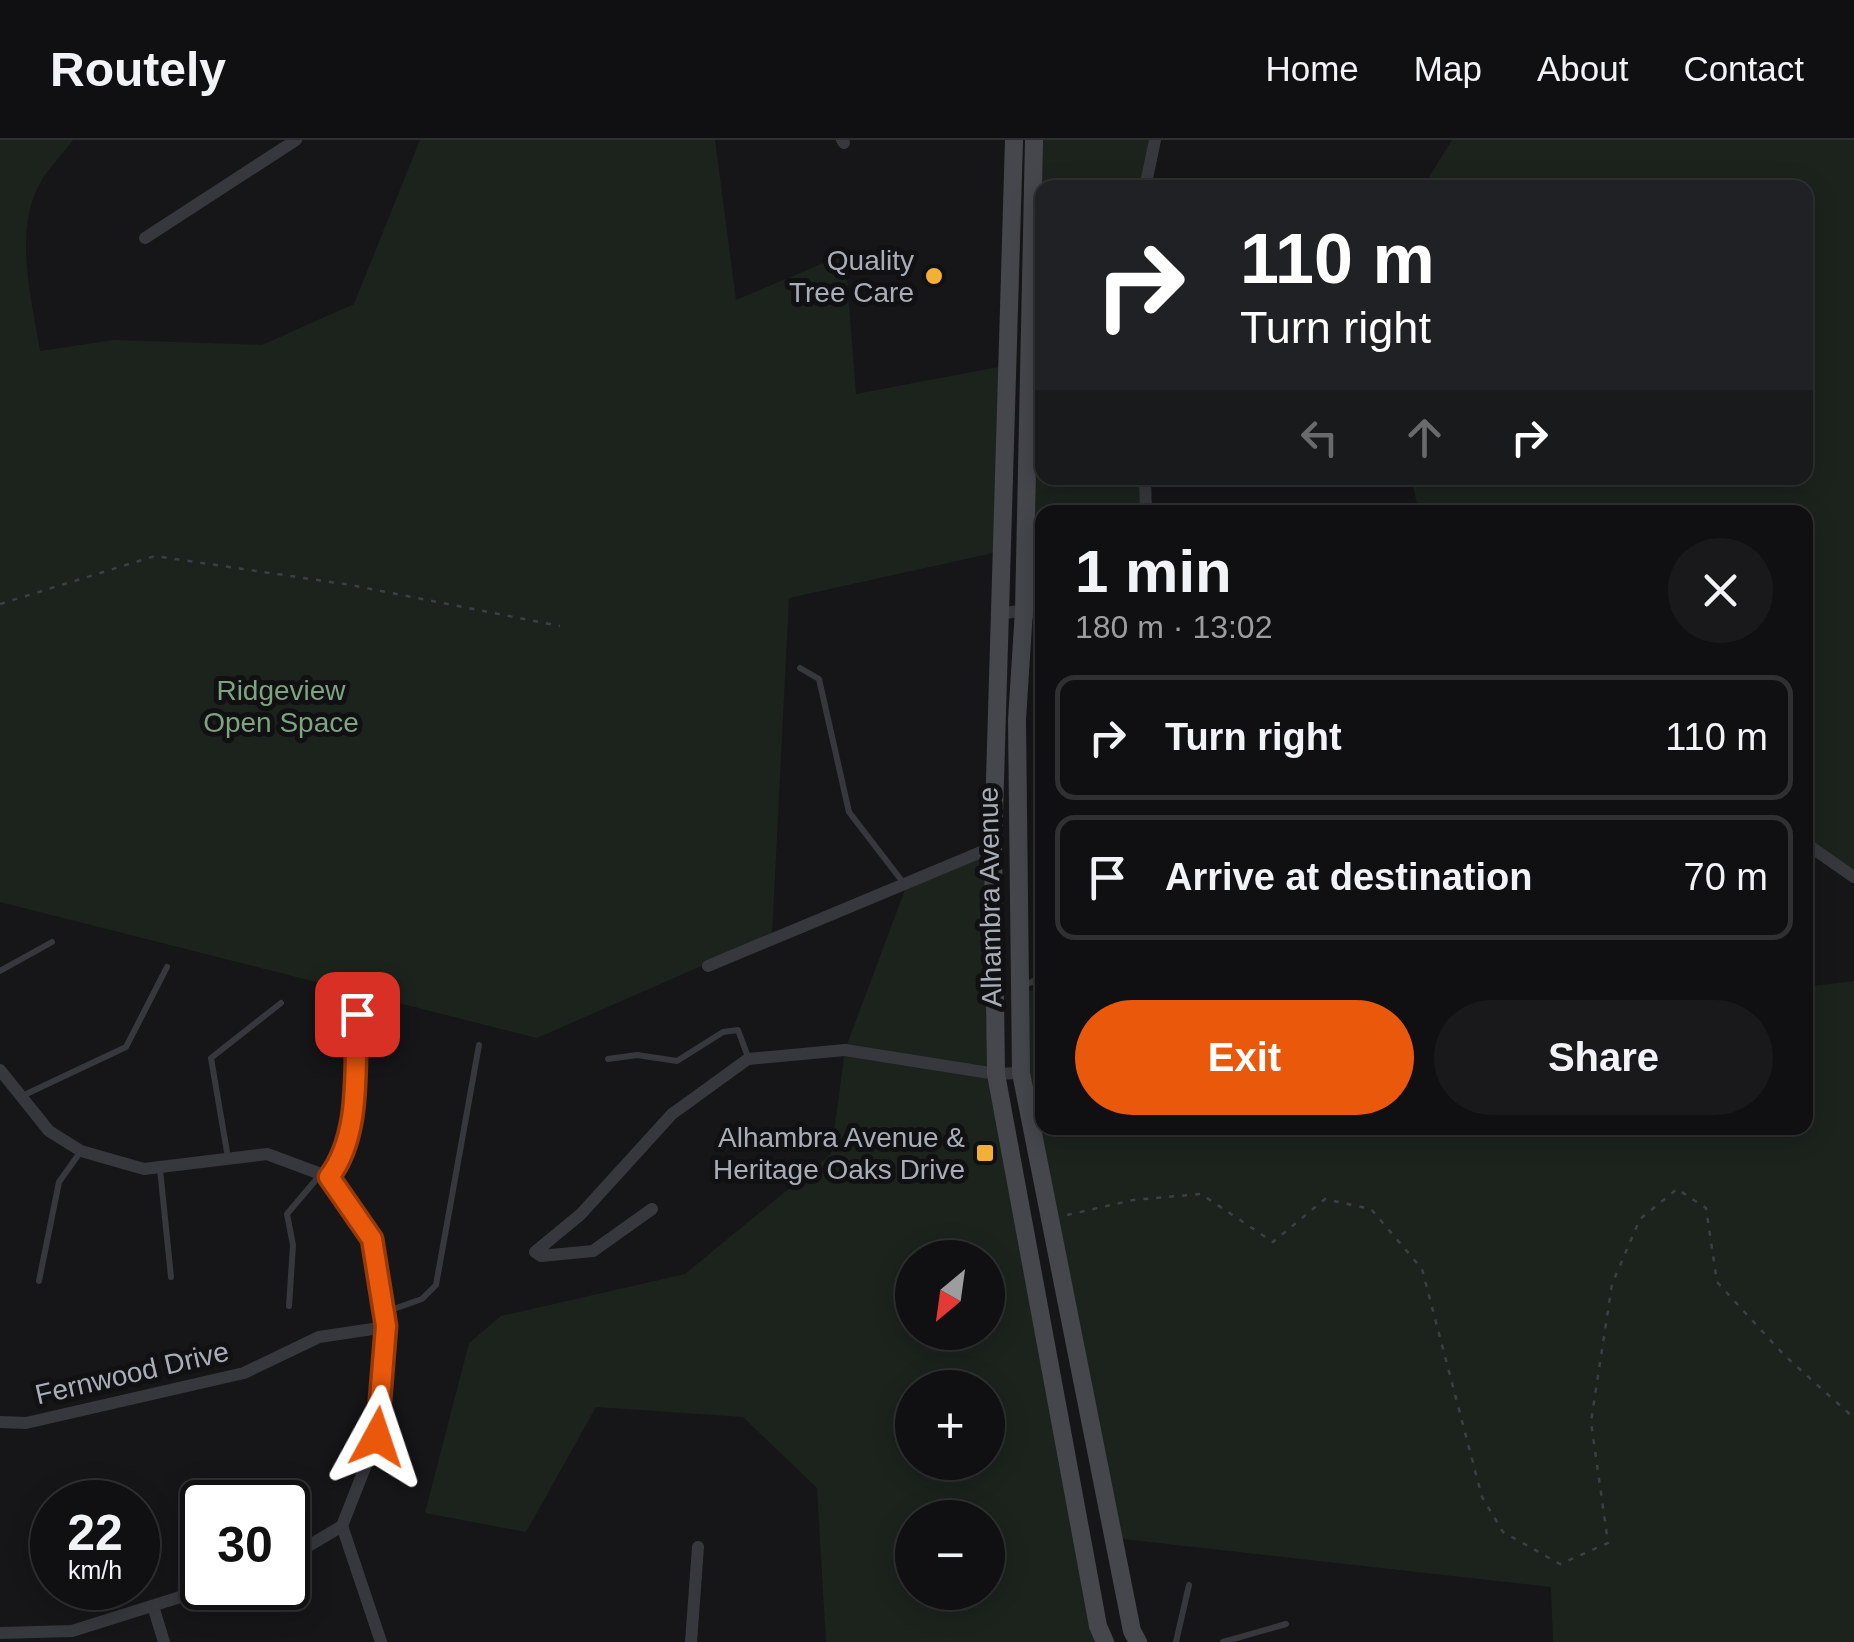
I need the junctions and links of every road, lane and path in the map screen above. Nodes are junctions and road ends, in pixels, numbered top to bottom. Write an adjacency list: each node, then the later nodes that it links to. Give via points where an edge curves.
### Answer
1 (296, 140): 6 (street)
2 (1014, 140): 9 (main road, Alhambra Avenue)
3 (1034, 140): 8 (main road, Alhambra Avenue)
4 (1155, 140): 5 (street)
5 (1147, 180)
6 (145, 238)
7 (0, 604): 10 (path, via 155,556)
8 (1033, 613): 9 (street); 21 (main road, Alhambra Avenue, via 1016,720)
9 (1000, 614): 12 (main road, Alhambra Avenue)
10 (560, 626)
11 (800, 668): 15 (lane, via 818,679 849,812)
12 (993, 847): 15 (street); 29 (main road, Alhambra Avenue)
13 (1813, 850): 14 (street)
14 (1854, 878)
15 (902, 882): 18 (street)
16 (52, 942): 19 (lane)
17 (168, 966): 30 (lane, via 126,1046)
18 (708, 966)
19 (0, 970)
20 (1035, 980): 21 (lane)
21 (1018, 988): 28 (main road, Alhambra Avenue)
22 (281, 1002): 32 (lane, via 211,1058)
23 (357, 1014): 34 (lane, via 351,1128 342,1161)
24 (479, 1046): 40 (lane, via 436,1285)
25 (608, 1059): 26 (lane, via 677,1061 723,1032 738,1030)
26 (748, 1059): 29 (street, via 846,1050); 35 (street, via 672,1114 581,1214 536,1252 594,1250)
27 (0, 1070): 30 (street)
28 (1021, 1073): 29 (street); 36 (main road, Alhambra Avenue)
29 (996, 1074): 54 (main road, Alhambra Avenue)
30 (21, 1096): 31 (street, via 49,1131)
31 (81, 1150): 33 (street, via 144,1169); 38 (lane, via 59,1182)
32 (228, 1159): 33 (street); 34 (street, via 268,1154)
33 (160, 1167): 37 (lane)
34 (325, 1175): 39 (lane, via 287,1214 293,1244); 40 (street, via 372,1239)
35 (652, 1210)
36 (1050, 1218): 41 (path, via 1201,1194 1273,1242 1325,1199 1371,1209 1422,1269 1482,1497 1502,1532 1560,1564 1608,1542 1591,1422 1612,1284 1640,1220 1677,1189 1706,1208 1717,1282); 55 (main road, Alhambra Avenue)
37 (171, 1277)
38 (39, 1281)
39 (289, 1306)
40 (385, 1320): 42 (street, Fernwood Drive, via 319,1338 244,1374 26,1424); 43 (street, via 377,1437)
41 (1854, 1418)
42 (0, 1422)
43 (342, 1526): 44 (street); 52 (street)
44 (310, 1545)
45 (698, 1547): 53 (street)
46 (1188, 1586): 56 (lane)
47 (139, 1610): 50 (street, via 72,1631)
48 (153, 1610): 51 (street)
49 (1286, 1624): 57 (lane)
50 (0, 1634)
51 (164, 1642)
52 (381, 1642)
53 (691, 1642)
54 (1105, 1642)
55 (1138, 1642)
56 (1176, 1642)
57 (1223, 1642)

